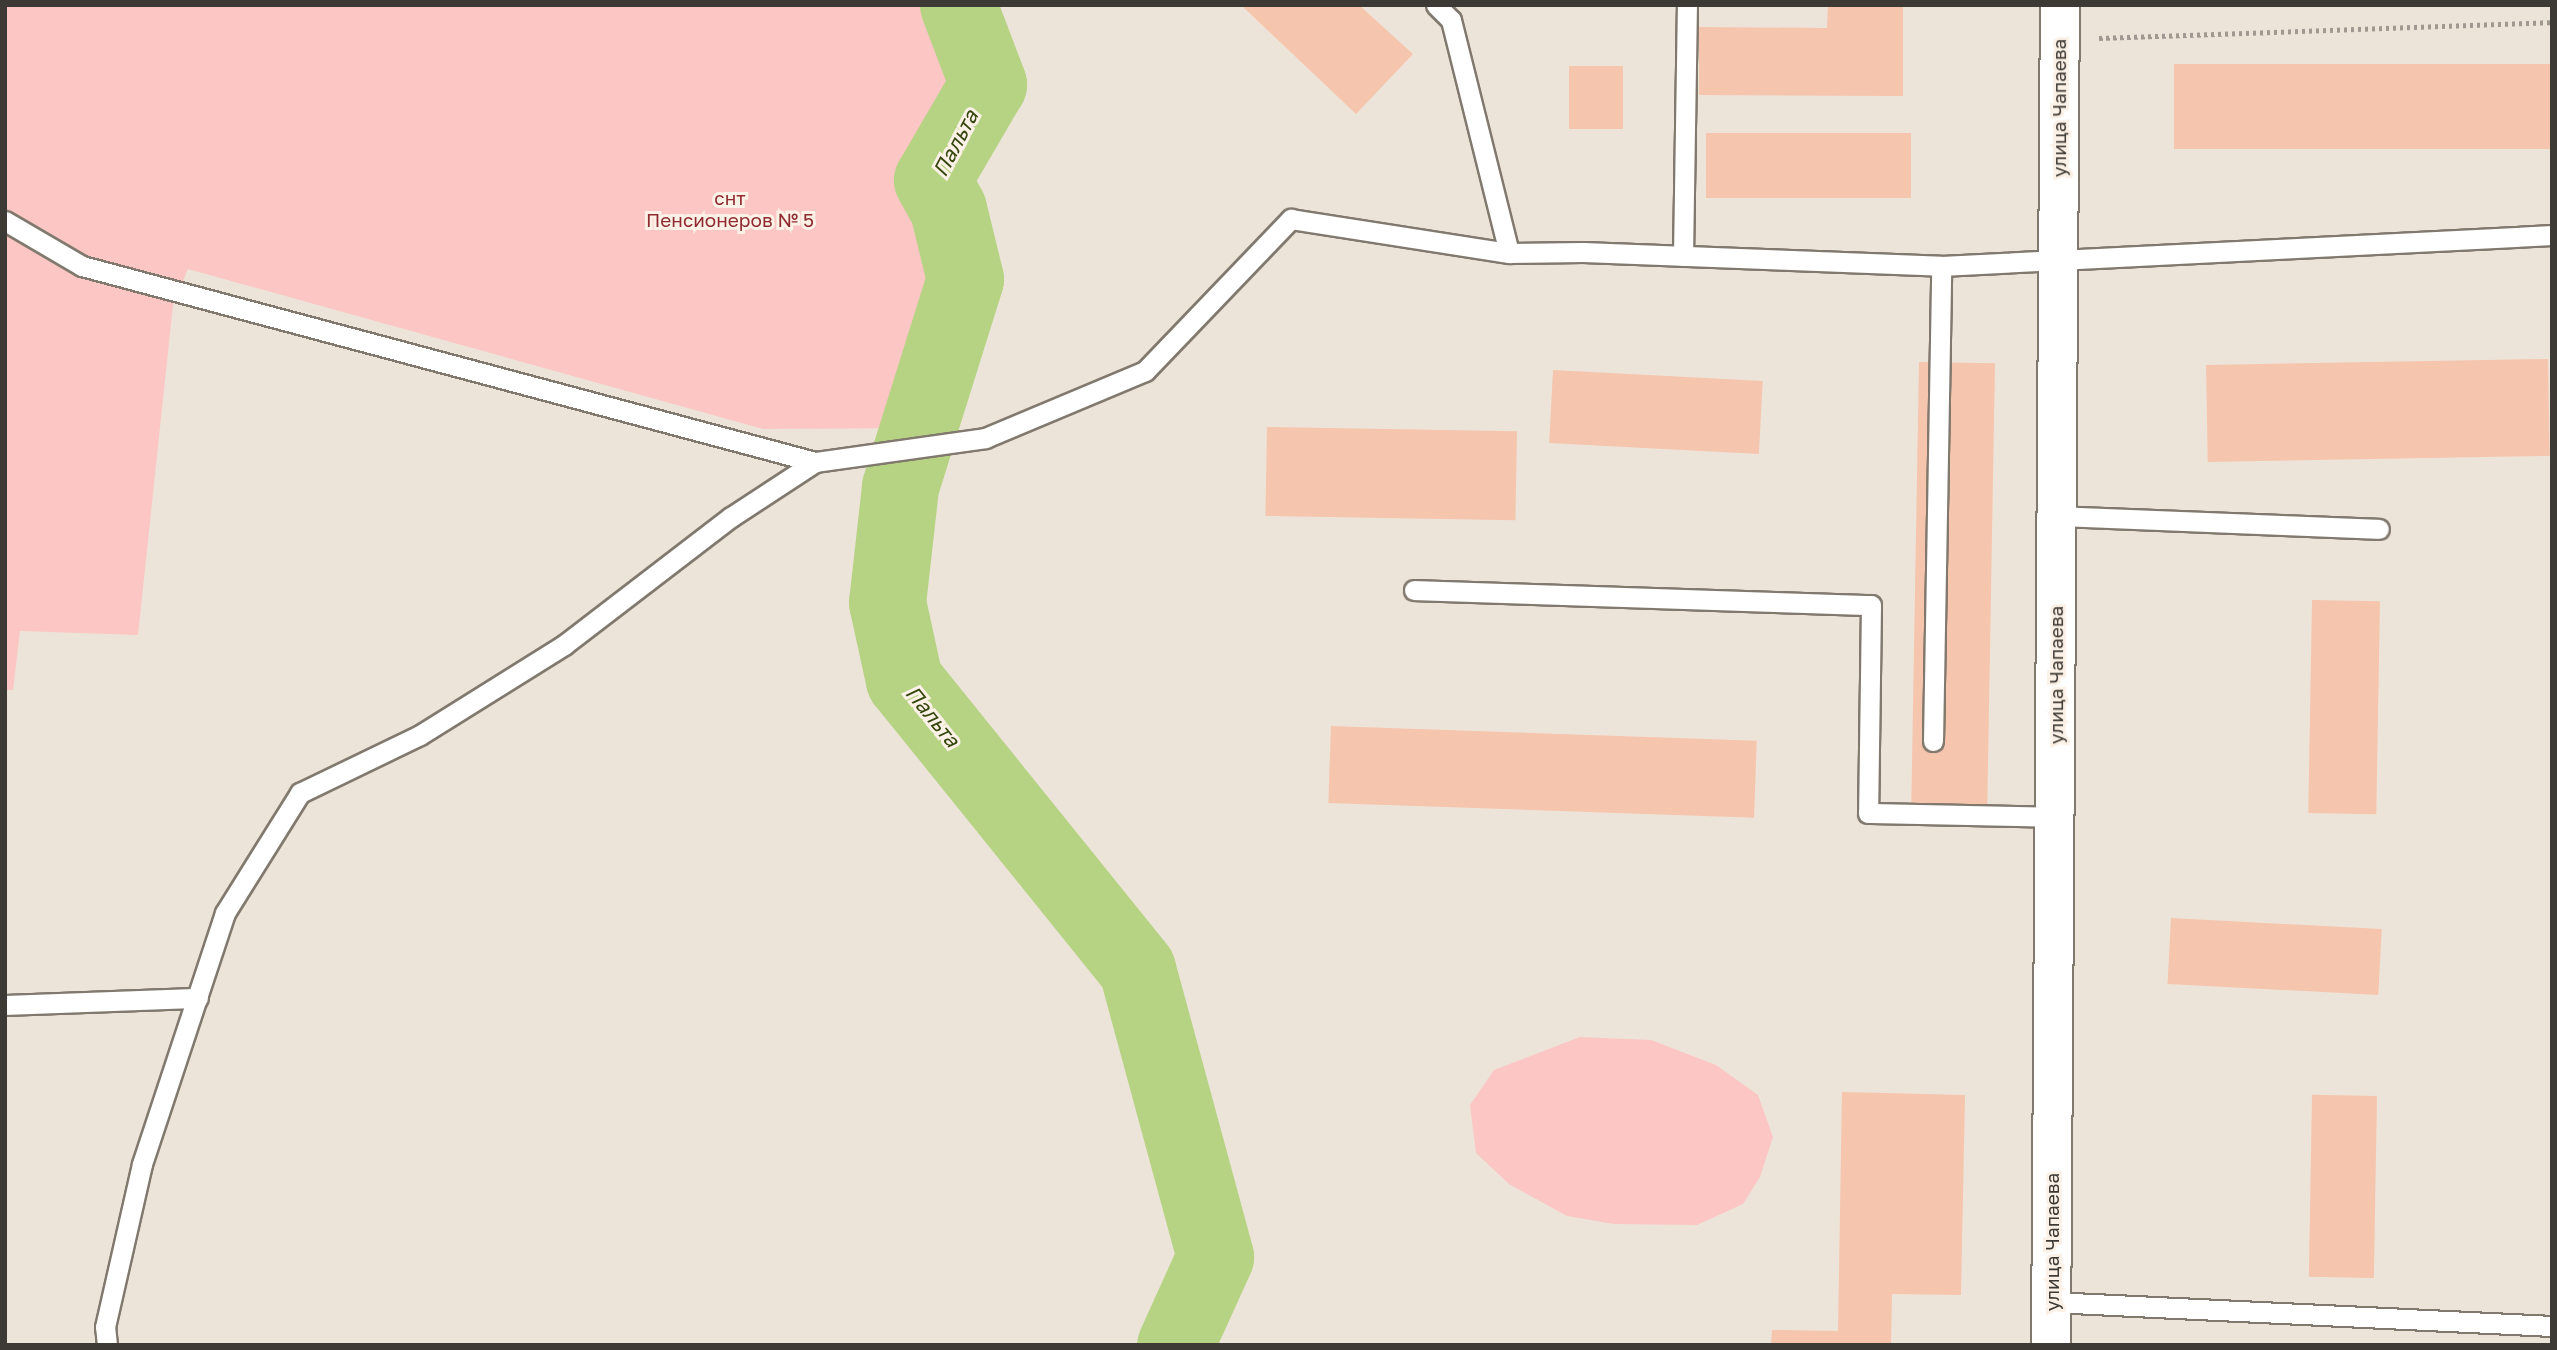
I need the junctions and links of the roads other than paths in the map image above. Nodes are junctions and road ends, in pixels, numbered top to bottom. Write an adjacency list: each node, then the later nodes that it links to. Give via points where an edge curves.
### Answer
1 (1436, 5): 3 (lane)
2 (1687, 5): 8 (lane)
3 (1450, 12): 7 (lane)
4 (2060, 23): 9 (street, улица Чапаева)
5 (5, 221): 11 (lane, via 82,266)
6 (2552, 235): 9 (lane)
7 (1509, 253): 8 (lane); 11 (lane, via 1291,219 1145,371 985,438)
8 (1683, 256): 10 (lane)
9 (2058, 260): 10 (lane); 12 (street, улица Чапаева)
10 (1941, 266): 15 (lane)
11 (815, 462): 17 (lane, via 731,517 564,645 420,735 300,793 225,913)
12 (2057, 516): 13 (lane); 16 (street, улица Чапаева)
13 (2379, 529)
14 (1414, 590): 16 (lane, via 1871,606 1868,813)
15 (1933, 741)
16 (2055, 817): 19 (street, улица Чапаева)
17 (198, 998): 18 (lane); 21 (lane, via 142,1164 105,1327)
18 (5, 1005)
19 (2051, 1303): 20 (lane); 22 (street, улица Чапаева)
20 (2552, 1326)
21 (107, 1345)
22 (2051, 1345)

